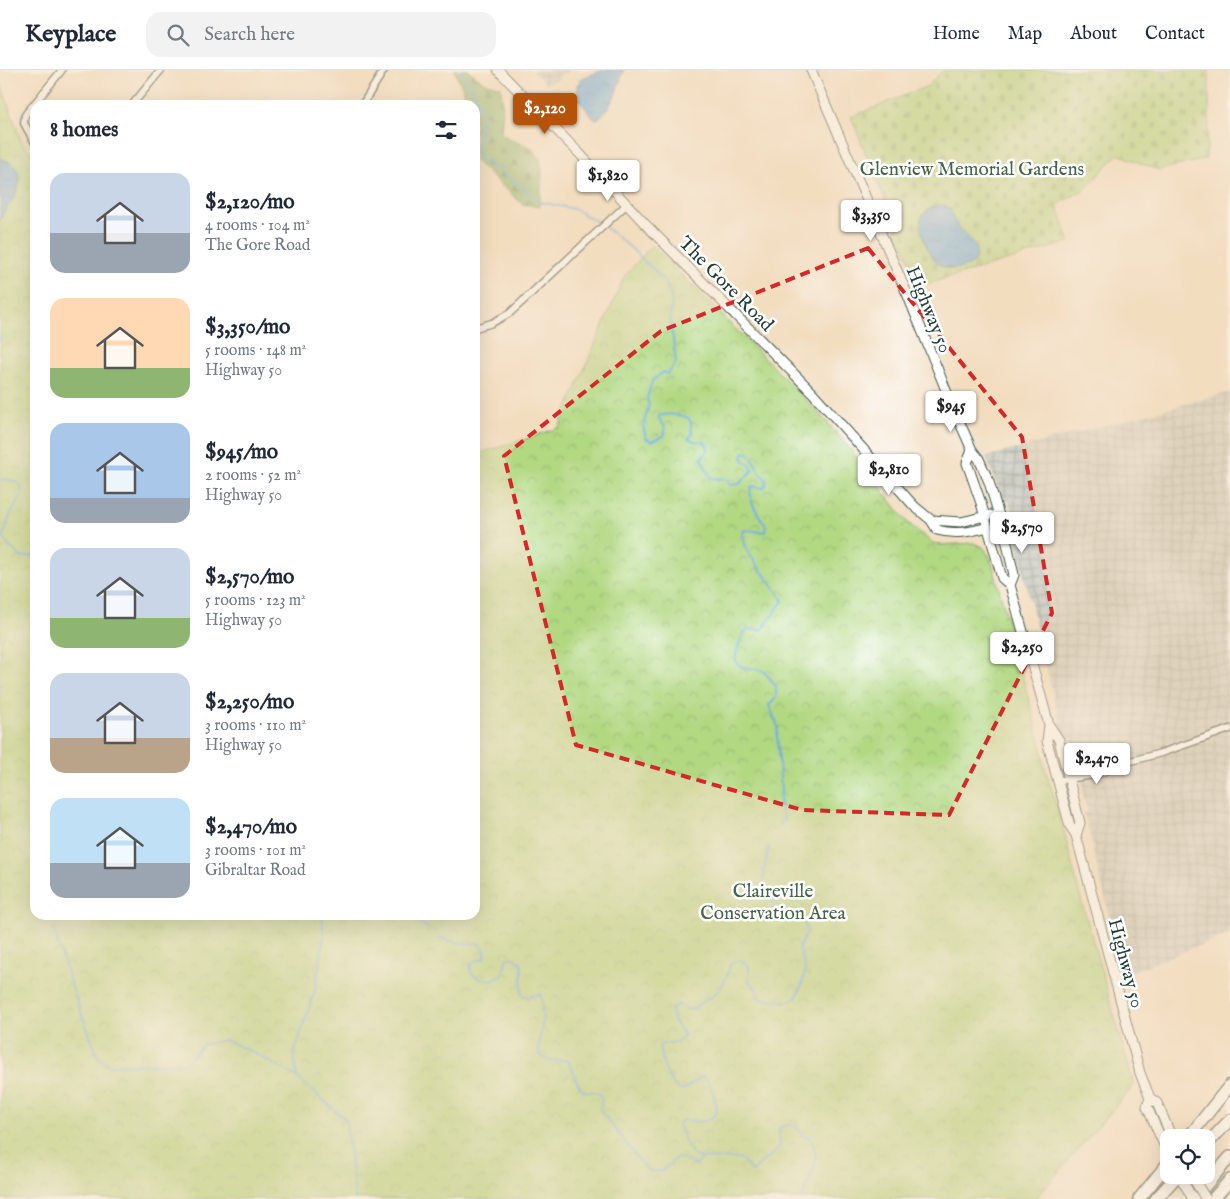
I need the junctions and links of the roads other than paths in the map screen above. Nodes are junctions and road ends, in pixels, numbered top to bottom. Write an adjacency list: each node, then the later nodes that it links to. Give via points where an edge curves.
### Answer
1 (62, 70): 6 (street)
2 (161, 70): 7 (street)
3 (384, 70): 8 (street)
4 (498, 70): 11 (main road, The Gore Road)
5 (811, 70): 13 (main road, Highway 50)
6 (37, 100)
7 (136, 100)
8 (365, 100)
9 (30, 109): 10 (street, via 24,123)
10 (30, 134)
11 (626, 205): 12 (street, via 510,313); 16 (main road, The Gore Road, via 812,392 914,506)
12 (480, 327)
13 (972, 450): 14 (main road, Highway 50, via 984,470); 15 (main road, Highway 50, via 967,463)
14 (999, 513): 15 (main road); 18 (main road, Highway 50, via 1014,575)
15 (985, 516): 16 (main road, via 960,522); 17 (main road, Highway 50)
16 (931, 520): 17 (main road, The Gore Road, via 937,530 950,533)
17 (988, 526): 18 (main road, Highway 50, via 1002,578)
18 (1010, 585): 19 (main road, Highway 50)
19 (1049, 725): 21 (main road, Highway 50, via 1059,740); 22 (main road, Highway 50, via 1047,741)
20 (1230, 729): 21 (street, via 1168,751 1079,771)
21 (1069, 778): 22 (street); 23 (main road, Highway 50, via 1080,823)
22 (1058, 781): 23 (main road, Highway 50, via 1070,826)
23 (1076, 836): 25 (main road, Highway 50, via 1140,1072)
24 (1230, 1085): 28 (highway)
25 (1150, 1098): 27 (main road, Highway 50); 30 (main road, Highway 50, via 1147,1107)
26 (1230, 1120): 29 (highway)
27 (1168, 1129)
28 (1195, 1129)
29 (1215, 1136)
30 (1160, 1138)
31 (1230, 1157): 39 (highway)
32 (1160, 1173): 37 (highway)
33 (1230, 1180): 41 (highway)
34 (1170, 1184): 38 (highway)
35 (1184, 1184): 39 (main road)
36 (1197, 1184): 40 (main road, bridge)
37 (1139, 1199)
38 (1156, 1199)
39 (1194, 1199)
40 (1206, 1199)
41 (1213, 1199)

